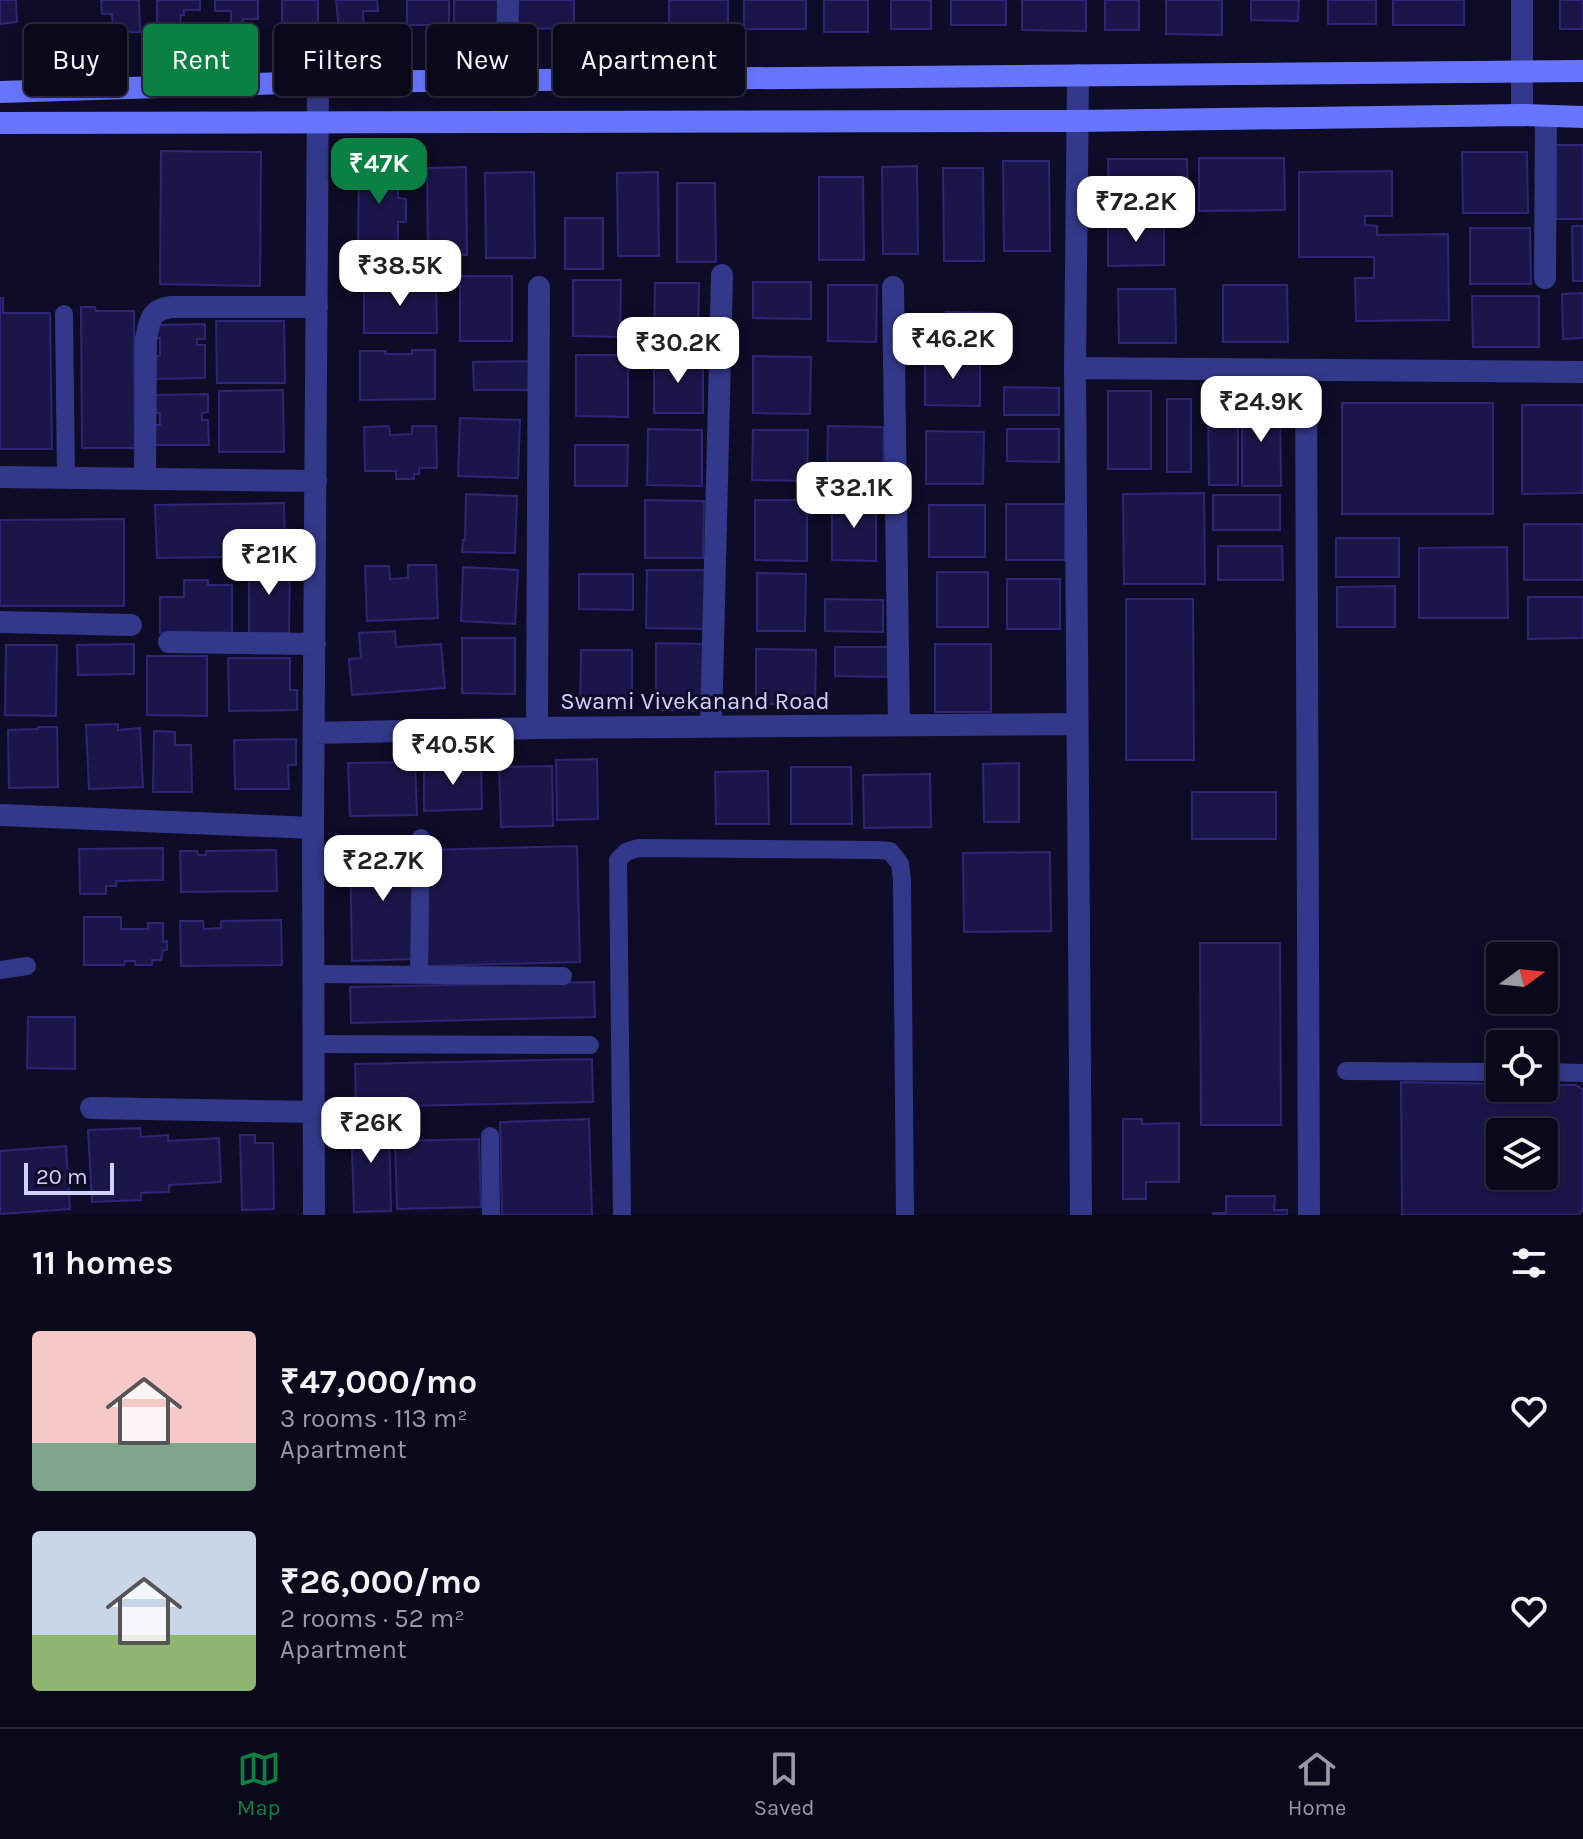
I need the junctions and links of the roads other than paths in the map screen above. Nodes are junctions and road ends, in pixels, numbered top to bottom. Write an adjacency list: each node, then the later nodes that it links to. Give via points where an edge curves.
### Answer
1 (508, 0): 3 (street)
2 (1522, 0): 4 (street)
3 (508, 24)
4 (1523, 70): 5 (main road); 6 (main road); 11 (street)
5 (1583, 71)
6 (1078, 75): 7 (main road); 14 (street)
7 (537, 80)
8 (274, 83): 9 (main road)
9 (0, 92)
10 (318, 96): 16 (street)
11 (1522, 115): 12 (main road); 14 (main road)
12 (1546, 116): 13 (main road); 18 (street)
13 (1583, 117)
14 (1077, 121): 16 (main road); 23 (street)
15 (0, 123): 16 (main road)
16 (318, 123): 21 (street)
17 (722, 275): 36 (street)
18 (1545, 278)
19 (539, 287): 37 (street)
20 (893, 287): 35 (street)
21 (317, 307): 28 (street, via 171,307 151,317 146,339); 29 (street)
22 (64, 314): 27 (lane)
23 (1075, 368): 24 (street); 34 (street)
24 (1306, 371): 25 (street); 61 (street)
25 (1583, 372)
26 (0, 477): 27 (street)
27 (66, 478): 28 (street)
28 (145, 479): 29 (street)
29 (316, 481): 33 (street)
30 (0, 622): 31 (street)
31 (131, 625)
32 (169, 642): 33 (street)
33 (315, 644): 38 (street)
34 (1077, 724): 35 (street, Swami Vivekanand Road); 60 (street)
35 (899, 725): 36 (street, Swami Vivekanand Road)
36 (711, 727): 37 (street, Swami Vivekanand Road)
37 (537, 728): 38 (street, Swami Vivekanand Road)
38 (314, 733): 40 (street)
39 (0, 815): 40 (street)
40 (313, 828): 44 (street)
41 (421, 838): 45 (lane)
42 (27, 966): 43 (lane)
43 (0, 970)
44 (314, 974): 45 (lane); 47 (street)
45 (419, 974): 46 (lane)
46 (563, 976)
47 (314, 1044): 48 (lane); 54 (street)
48 (590, 1045)
49 (1346, 1071): 50 (lane)
50 (1486, 1072)
51 (1558, 1072): 52 (lane)
52 (1583, 1073)
53 (91, 1108): 54 (street)
54 (313, 1112): 56 (street)
55 (490, 1136): 57 (lane)
56 (314, 1215)
57 (491, 1215)
58 (622, 1215): 59 (lane, via 618,860 638,848 878,850 890,851 900,864)
59 (905, 1215)
60 (1081, 1215)
61 (1309, 1215)

